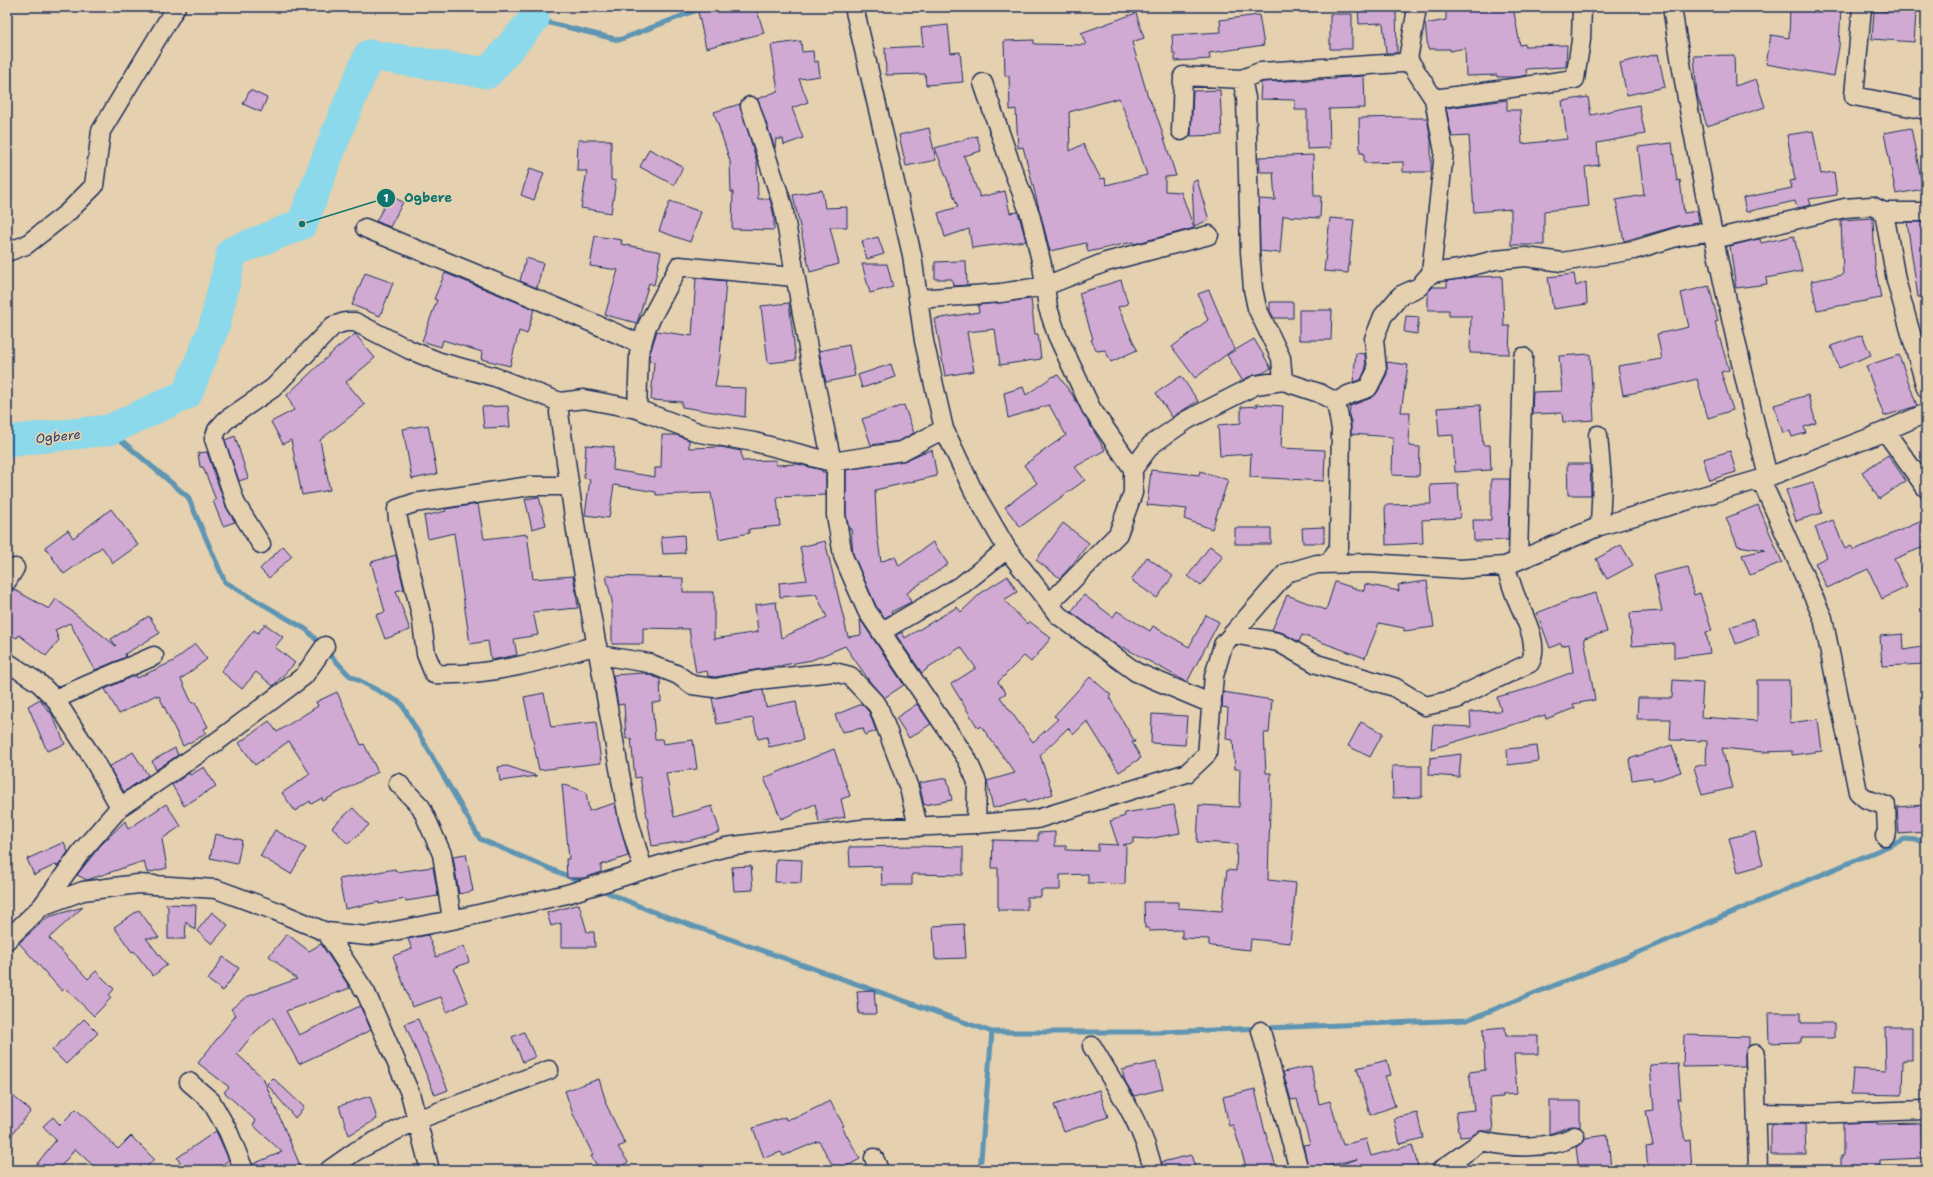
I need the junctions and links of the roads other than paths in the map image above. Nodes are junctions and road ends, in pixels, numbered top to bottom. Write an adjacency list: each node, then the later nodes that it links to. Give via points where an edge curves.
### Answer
1 (176, 7): 19 (street, via 102,131 94,186 66,213 26,244)
2 (854, 7): 23 (street, via 912,255)
3 (1415, 7): 7 (street)
4 (1582, 7): 10 (street, via 1581,40 1575,79)
5 (1672, 7): 18 (street, via 1691,125)
6 (1862, 7): 12 (street, via 1854,96)
7 (1408, 59): 8 (street, via 1400,63 1260,72); 10 (street)
8 (1242, 79): 13 (street, via 1183,76); 26 (street, via 1246,98 1253,289 1257,308 1281,358)
9 (983, 82): 22 (street, via 1030,214)
10 (1434, 99): 20 (street, via 1444,152)
11 (750, 106): 21 (street, via 783,206)
12 (1926, 110)
13 (1181, 131)
14 (1884, 212): 15 (street); 18 (street, via 1872,206 1845,208); 27 (street, via 1896,280)
15 (1926, 212)
16 (365, 228): 24 (street, via 463,270 572,312)
17 (1209, 235): 22 (street, via 1106,262)
18 (1714, 235): 20 (street, via 1680,236 1634,250 1562,262 1526,257 1495,260); 37 (street)
19 (7, 252)
20 (1431, 273): 29 (street, via 1419,287 1401,295 1383,316 1374,339 1377,370 1368,388)
21 (794, 278): 24 (street, via 680,266 647,326); 35 (street)
22 (1045, 286): 23 (street, via 1001,293); 36 (street, via 1048,308 1057,335 1091,408)
23 (918, 298): 32 (street, via 924,341)
24 (642, 345): 30 (street, via 639,354)
25 (1522, 357): 44 (street)
26 (1283, 382): 29 (street, via 1319,393); 36 (street, via 1256,386 1187,420 1151,445)
27 (1926, 388)
28 (560, 402): 30 (street, via 584,399); 38 (street, via 559,413); 41 (street, via 495,377 440,362 355,322 333,326 273,388 226,420 217,430 214,440 236,504)
29 (1336, 402): 43 (street, via 1341,429 1339,547)
30 (637, 409): 35 (street, via 700,433 754,442)
31 (1926, 413): 33 (street)
32 (944, 429): 35 (street, via 902,451); 42 (street, via 973,490)
33 (1885, 431): 37 (street); 39 (street)
34 (1598, 435): 40 (street, via 1602,480)
35 (832, 462): 46 (street, via 836,470 836,515 844,556 867,611)
36 (1134, 469): 45 (street, via 1133,493 1118,534)
37 (1764, 478): 40 (street); 58 (street, via 1823,618 1858,792 1866,799 1886,806)
38 (569, 486): 49 (street); 49 (street, via 530,486 414,503 397,509 398,519 421,615 426,654 434,674 495,670)
39 (1926, 488)
40 (1600, 526): 44 (street)
41 (261, 544)
42 (1007, 549): 45 (street); 46 (street, via 963,584)
43 (1329, 563): 44 (street, via 1460,569); 47 (street, via 1286,573)
44 (1512, 563): 47 (street, via 1533,643 1533,657 1530,663 1457,699 1425,706 1394,687 1317,664 1278,642)
45 (1050, 604): 53 (street, via 1058,614 1136,672)
46 (881, 632): 56 (street, via 968,759 977,782)
47 (1232, 634): 53 (street, via 1223,645 1214,676)
48 (325, 646): 55 (street, via 304,676 220,740)
49 (598, 650): 57 (street, via 648,663 678,675 692,685 715,688 757,680 834,672 850,676 878,706 909,788); 59 (street, via 628,818)
50 (154, 656): 52 (street)
51 (7, 662): 52 (street, via 39,683)
52 (55, 699): 55 (street)
53 (1212, 704): 56 (street, via 1207,754 1187,773 1037,819)
54 (398, 783): 61 (street, via 421,807 442,854)
55 (120, 807): 60 (street, via 81,852)
56 (976, 824): 57 (street)
57 (918, 826): 59 (street, via 862,829 726,847)
58 (1885, 836)
59 (643, 870): 61 (street, via 567,894)
60 (42, 906): 62 (street, via 83,891 138,884 216,889); 63 (street)
61 (452, 920): 62 (street, via 368,936)
62 (326, 932): 71 (street, via 366,993 410,1093)
63 (7, 940)
64 (1262, 1031): 77 (street)
65 (1092, 1046): 76 (street, via 1135,1116 1149,1151)
66 (1755, 1054): 70 (street)
67 (549, 1070): 71 (street)
68 (189, 1082): 73 (street, via 211,1101 228,1131)
69 (1926, 1110): 70 (street)
70 (1757, 1113): 79 (street)
71 (417, 1120): 74 (street, via 356,1150); 75 (street)
72 (1575, 1136): 78 (street, via 1532,1146 1496,1145 1482,1141)
73 (243, 1169)
74 (329, 1170)
75 (430, 1170)
76 (1153, 1170)
77 (1299, 1170)
78 (1441, 1170)
79 (1758, 1170)

